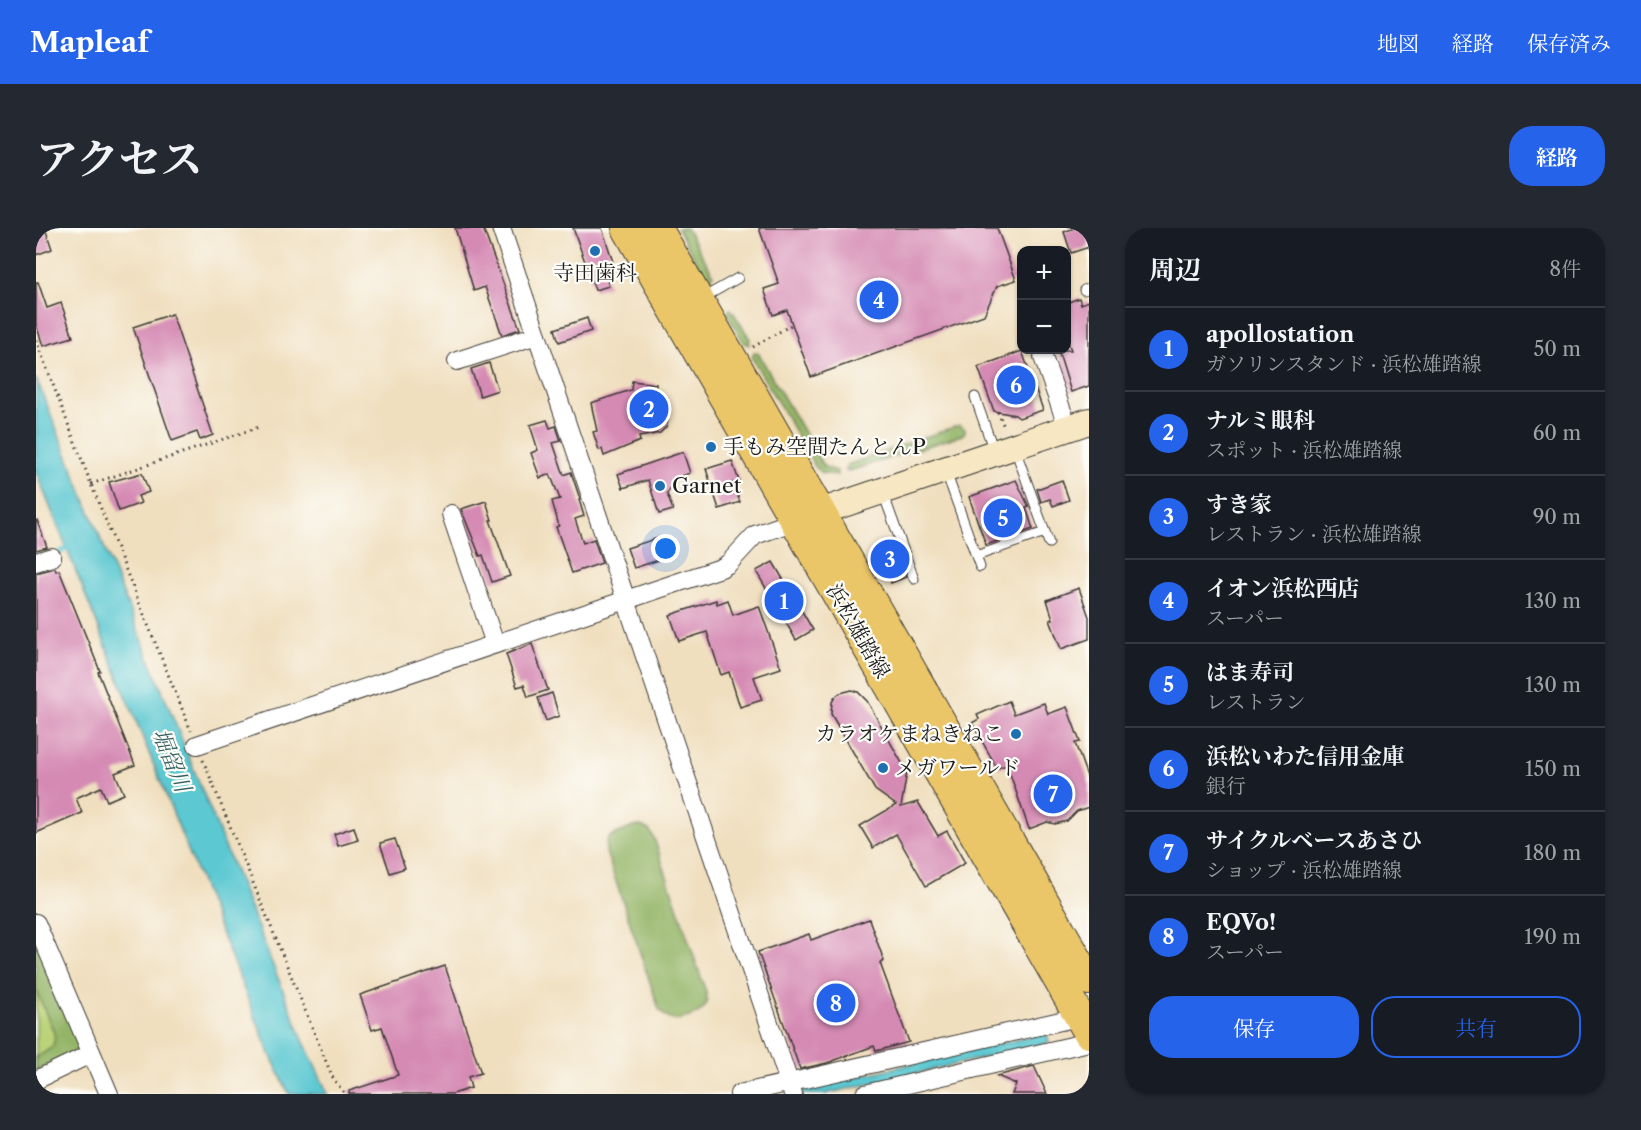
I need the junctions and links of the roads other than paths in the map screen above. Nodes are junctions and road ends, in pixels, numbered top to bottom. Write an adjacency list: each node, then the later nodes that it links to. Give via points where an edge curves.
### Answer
1 (501, 228): 6 (street)
2 (627, 228): 15 (main road, 浜松雄踏線)
3 (657, 228): 5 (main road, 浜松雄踏線)
4 (738, 278): 5 (lane)
5 (699, 300): 15 (main road, 浜松雄踏線)
6 (537, 334): 8 (street); 21 (street)
7 (1043, 357): 10 (street)
8 (457, 361)
9 (975, 398): 11 (lane)
10 (1079, 425): 11 (street)
11 (1004, 442): 12 (street); 16 (lane)
12 (945, 470): 13 (street); 18 (lane)
13 (883, 491): 15 (street); 20 (lane)
14 (451, 514): 22 (street)
15 (808, 516): 21 (street, via 755,536 721,568); 25 (main road, 浜松雄踏線); 26 (main road, 浜松雄踏線)
16 (1045, 532): 17 (lane); 18 (lane)
17 (1049, 543)
18 (976, 556): 19 (lane)
19 (980, 567)
20 (914, 579)
21 (626, 600): 22 (street); 29 (street)
22 (495, 644): 23 (street)
23 (197, 746)
24 (36, 923): 30 (street)
25 (1089, 980)
26 (1087, 1027): 29 (street); 32 (street)
27 (82, 1058): 28 (street)
28 (36, 1080)
29 (791, 1088): 31 (street)
30 (109, 1094)
31 (739, 1094)
32 (865, 1094)

